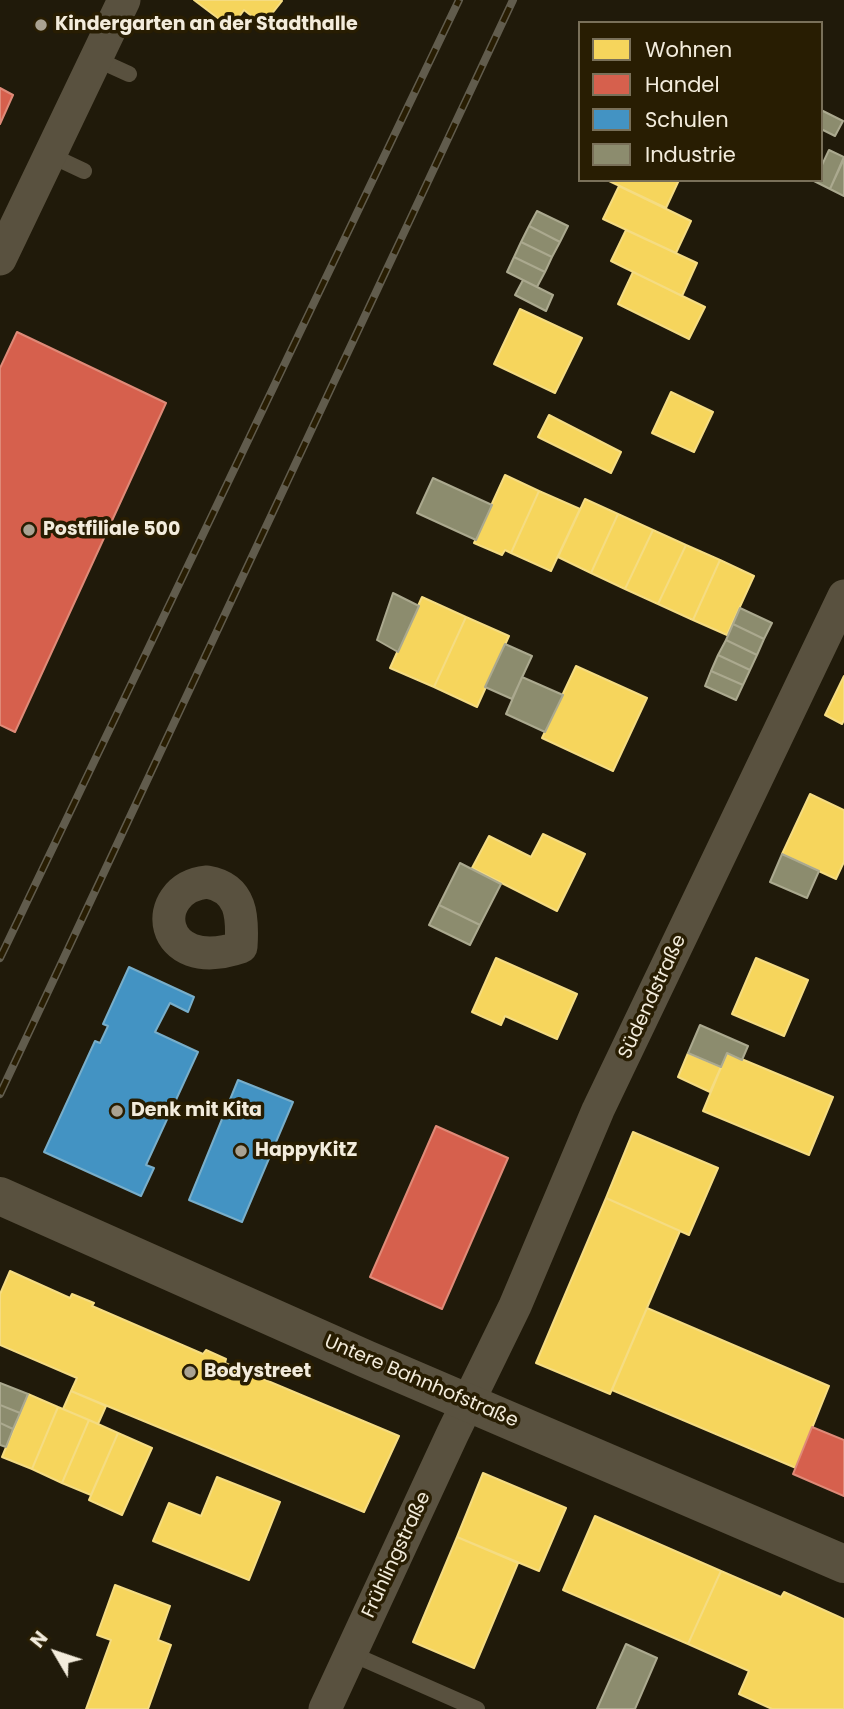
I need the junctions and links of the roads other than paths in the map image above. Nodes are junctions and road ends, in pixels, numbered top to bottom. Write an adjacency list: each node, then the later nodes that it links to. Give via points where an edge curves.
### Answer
1 (124, 0): 2 (street)
2 (96, 59): 3 (lane); 4 (street)
3 (129, 74)
4 (50, 155): 5 (lane); 6 (street)
5 (84, 171)
6 (0, 259)
7 (844, 596): 9 (street, Südendstraße, via 598,1110 515,1306)
8 (0, 1196): 9 (street, Untere Bahnhofstraße)
9 (467, 1401): 10 (street, Untere Bahnhofstraße); 11 (street, Frühlingstraße)
10 (844, 1564)
11 (352, 1654): 12 (street, Frühlingstraße); 13 (lane)
12 (325, 1709)
13 (477, 1709)

